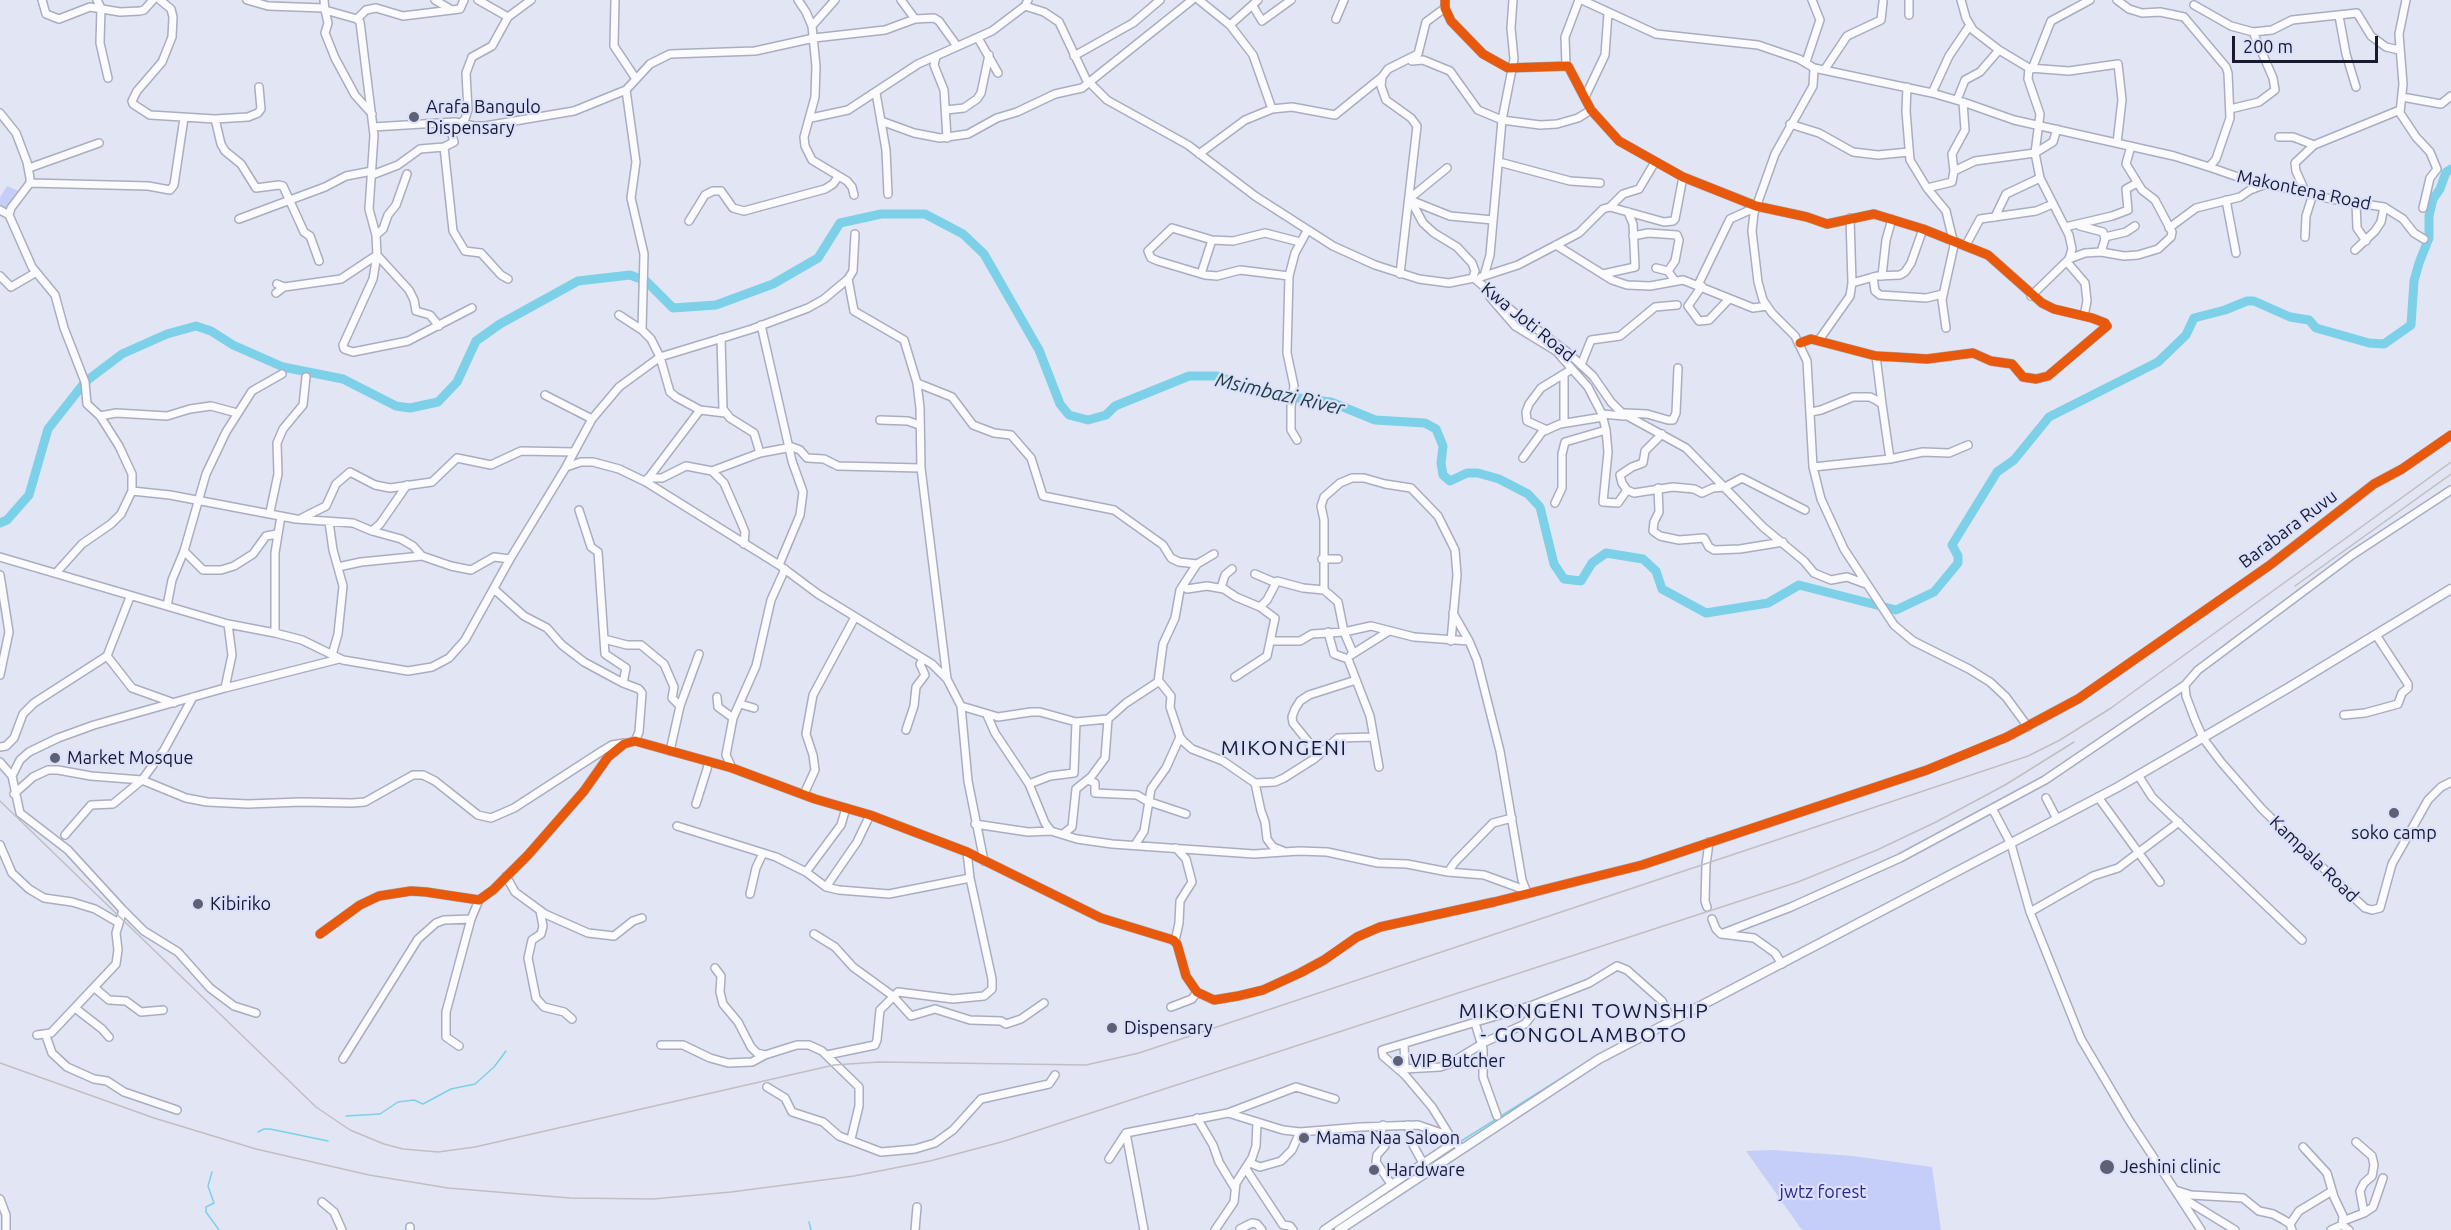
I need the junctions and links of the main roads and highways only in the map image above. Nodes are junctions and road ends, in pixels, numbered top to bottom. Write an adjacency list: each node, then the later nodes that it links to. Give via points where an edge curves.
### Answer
1 (2451, 589): 2 (main road, via 2139,775 1607,1055 1455,1142)
2 (1339, 1230)

